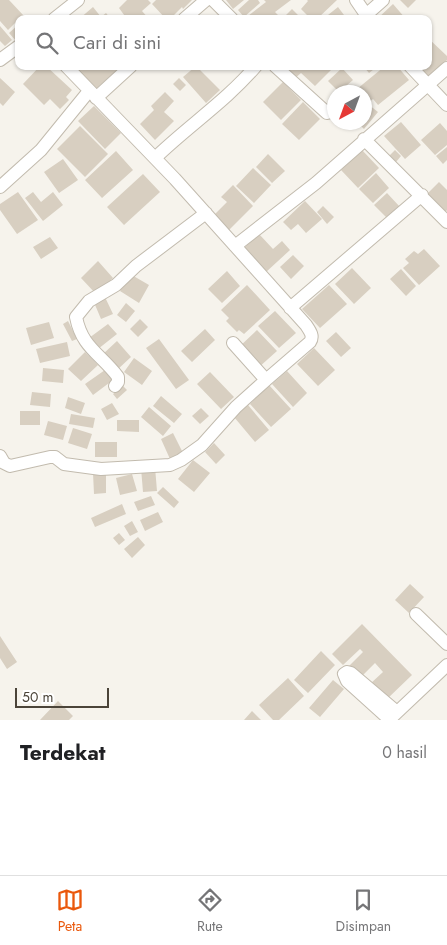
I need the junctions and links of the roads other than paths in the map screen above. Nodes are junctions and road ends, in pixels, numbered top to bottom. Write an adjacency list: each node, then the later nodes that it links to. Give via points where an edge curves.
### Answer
1 (78, 0): 6 (street)
2 (206, 0): 7 (street)
3 (214, 0): 8 (street)
4 (356, 0): 9 (street)
5 (382, 0): 10 (street)
6 (59, 15)
7 (189, 15)
8 (228, 15)
9 (367, 15)
10 (370, 15)
11 (15, 49): 12 (street)
12 (0, 60)
13 (447, 68): 19 (street)
14 (70, 70): 20 (street)
15 (126, 70): 20 (street)
16 (252, 70): 24 (street)
17 (279, 70): 22 (street)
18 (414, 70): 19 (street)
19 (427, 85): 21 (street); 23 (street)
20 (93, 94): 24 (street); 25 (street, via 41,150)
21 (447, 105)
22 (327, 113)
23 (364, 139): 26 (street); 29 (street, via 316,183)
24 (155, 158): 27 (street)
25 (0, 187)
26 (422, 195): 28 (street); 30 (street)
27 (206, 213): 29 (street); 33 (street, via 116,285 89,301 76,317 86,344 118,377)
28 (447, 222)
29 (235, 246): 30 (street)
30 (290, 308): 32 (street, via 312,338)
31 (233, 343): 32 (street)
32 (266, 380): 34 (street, via 236,406 202,445 170,465 102,469 64,464 50,457 10,466)
33 (115, 386)
34 (0, 456)
35 (416, 614): 36 (street)
36 (447, 644)
37 (447, 665): 38 (street)
38 (392, 717)

